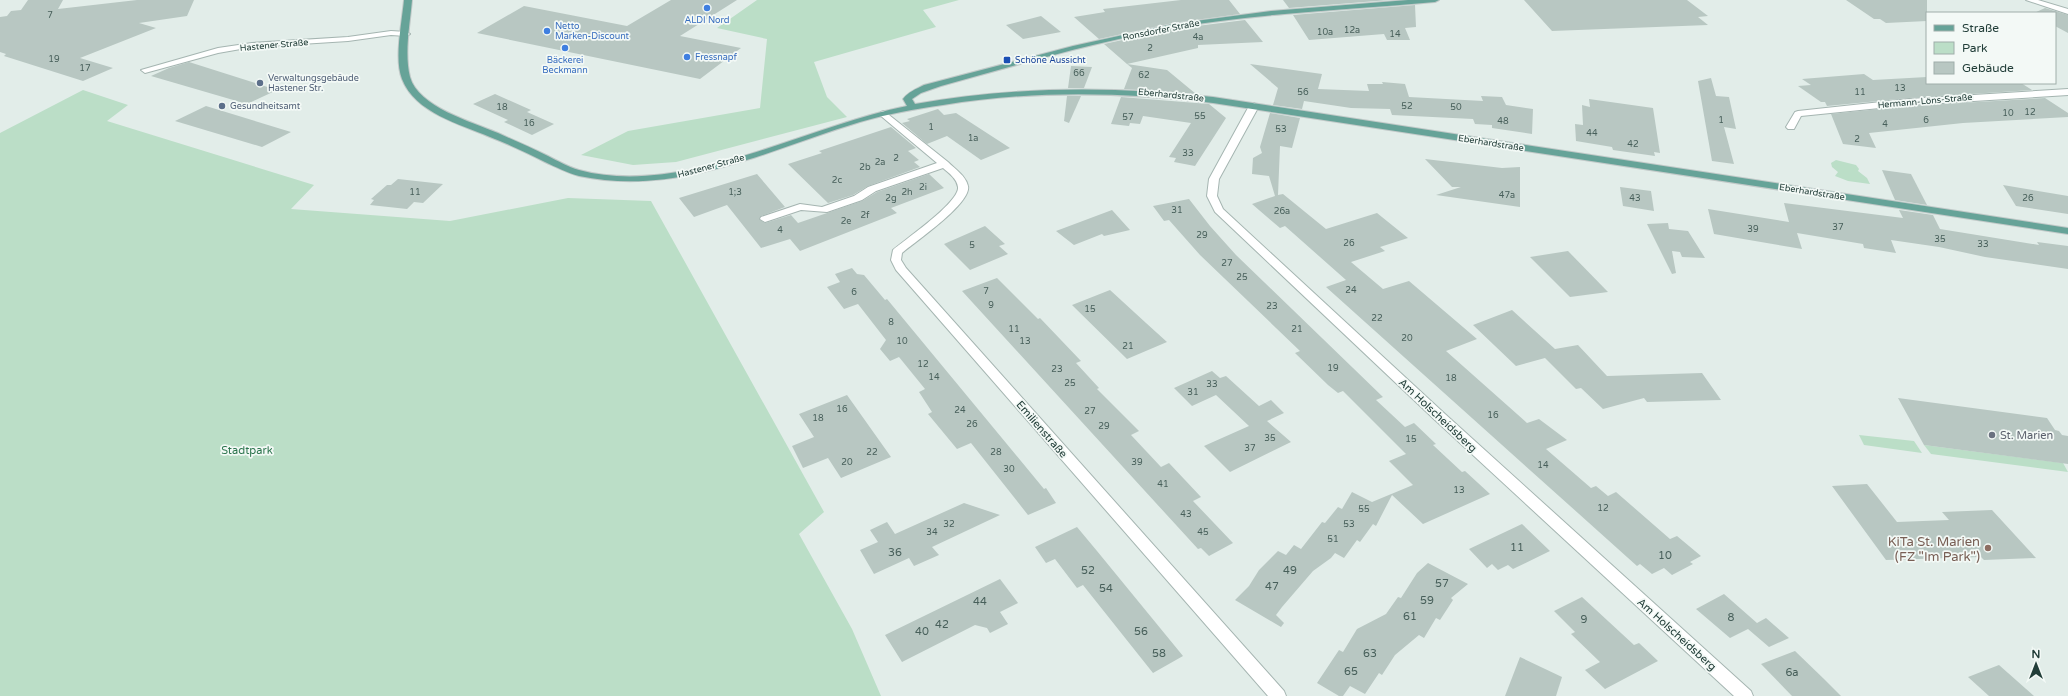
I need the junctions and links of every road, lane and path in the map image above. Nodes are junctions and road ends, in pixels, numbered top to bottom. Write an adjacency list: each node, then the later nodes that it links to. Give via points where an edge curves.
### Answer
1 (408, 0): 5 (main road, Hastener Straße)
2 (1435, 0): 9 (main road, Ronsdorfer Straße, via 1173,26 1012,65 926,89 909,96 907,99)
3 (2030, 0): 4 (street)
4 (2068, 12)
5 (406, 34): 6 (street, Hastener Straße, via 391,33 348,39 252,45); 10 (main road, Hastener Straße, via 405,77 414,91 431,106 577,173 644,180 680,175)
6 (145, 70)
7 (2068, 92): 11 (street, Hermann-Löns-Straße, via 1969,97 1834,109 1798,114)
8 (1254, 106): 9 (main road, Eberhardstraße, via 1176,95 1076,90 1023,92); 14 (main road, Eberhardstraße); 16 (street, Am Holscheidsberg, via 1214,179 1212,196 1219,210 1440,417)
9 (913, 108): 10 (main road, Hastener Straße)
10 (884, 114): 12 (street, Emilienstraße)
11 (1791, 127)
12 (945, 164): 13 (street, via 872,189 858,198 823,210 800,207); 15 (street, Emilienstraße, via 955,173 963,185 964,192 950,209 897,252 896,260 902,270)
13 (765, 219)
14 (2068, 231)
15 (1278, 696)
16 (1745, 696)

